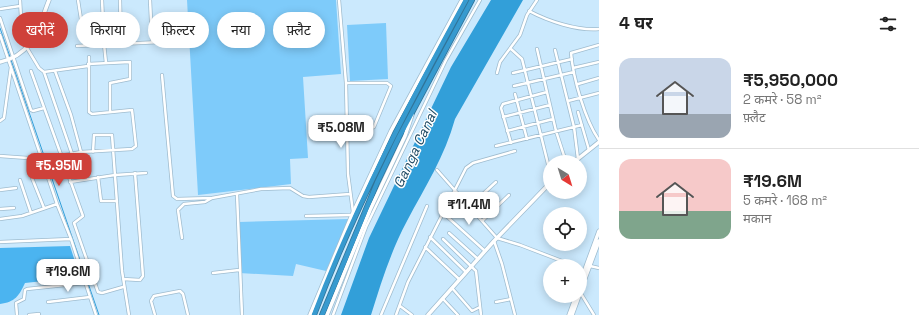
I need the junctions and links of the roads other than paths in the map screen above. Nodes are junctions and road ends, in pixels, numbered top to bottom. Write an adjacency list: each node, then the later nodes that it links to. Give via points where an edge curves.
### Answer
1 (20, 0): 13 (street)
2 (49, 0): 17 (street)
3 (78, 0): 18 (street)
4 (102, 0): 19 (street)
5 (120, 0): 20 (street)
6 (150, 0): 21 (street)
7 (339, 0): 52 (street)
8 (462, 0): 124 (street, via 391,131)
9 (466, 0): 173 (highway, via 406,111 356,216)
10 (472, 0): 63 (highway)
11 (480, 0): 176 (street, via 446,60 369,220)
12 (537, 0): 15 (street)
13 (20, 6): 14 (street); 16 (street)
14 (0, 9)
15 (529, 11): 23 (street, via 570,25 591,30); 28 (street, via 520,36)
16 (20, 12)
17 (44, 12)
18 (80, 12)
19 (103, 12)
20 (120, 12)
21 (151, 12)
22 (0, 18): 32 (street)
23 (599, 29)
24 (0, 35): 32 (street)
25 (599, 45): 33 (street, via 573,51)
26 (27, 48): 32 (street); 45 (street)
27 (104, 48): 37 (street)
28 (510, 49): 41 (street, via 522,59); 46 (street, via 500,62)
29 (537, 49): 39 (street)
30 (555, 50): 35 (street)
31 (89, 57): 38 (street)
32 (11, 59): 34 (street); 40 (street); 65 (street, via 31,110)
33 (572, 59): 35 (street); 42 (street)
34 (0, 62)
35 (558, 62): 39 (street); 49 (street)
36 (599, 62): 42 (street)
37 (106, 63): 38 (street); 67 (street, via 130,64 131,77 128,80 110,84)
38 (88, 65): 44 (street); 67 (street, via 89,112)
39 (541, 66): 41 (street); 51 (street)
40 (12, 67): 72 (street, via 4,118); 97 (street)
41 (525, 70): 47 (street); 53 (street)
42 (574, 70): 49 (street); 54 (street)
43 (31, 71): 65 (street)
44 (55, 71): 45 (street); 88 (street)
45 (44, 72): 90 (street)
46 (497, 73)
47 (512, 73)
48 (162, 75): 114 (street, via 173,196 177,199)
49 (561, 75): 51 (street); 62 (street)
50 (599, 78): 54 (street)
51 (544, 79): 53 (street); 56 (street)
52 (346, 83): 77 (street); 77 (street, via 387,83 391,86 374,127 368,130)
53 (529, 83): 55 (street); 59 (street)
54 (578, 84): 60 (street)
55 (514, 86)
56 (547, 92): 59 (street); 64 (street)
57 (599, 93): 60 (street)
58 (515, 94): 61 (street)
59 (532, 96): 61 (street); 66 (street)
60 (581, 98): 62 (street); 82 (street, via 588,123)
61 (516, 100): 69 (street); 70 (street, via 503,104)
62 (568, 101): 76 (street)
63 (415, 104): 174 (highway, via 377,183); 175 (street, via 404,136)
64 (550, 105): 66 (street); 71 (street)
65 (44, 108): 96 (street)
66 (535, 108): 69 (street); 73 (street)
67 (110, 112): 86 (street, via 130,110 133,113 135,148)
68 (578, 112): 74 (street)
69 (520, 113): 70 (street); 75 (street)
70 (503, 117): 78 (street)
71 (553, 118): 73 (street); 79 (street)
72 (0, 121)
73 (539, 122): 75 (street); 80 (street)
74 (582, 125): 76 (street); 85 (street)
75 (524, 126): 78 (street); 81 (street)
76 (574, 126): 79 (street); 93 (street)
77 (348, 129): 112 (street)
78 (507, 131): 83 (street)
79 (556, 131): 80 (street); 92 (street)
80 (542, 135): 81 (street); 91 (street)
81 (527, 139): 83 (street)
82 (599, 141): 85 (street)
83 (510, 143): 84 (street)
84 (496, 146)
85 (589, 150): 94 (street)
86 (113, 151): 89 (street); 89 (street, via 111,134 95,134 92,137); 101 (street)
87 (516, 151): 108 (street, via 469,165)
88 (81, 152): 89 (street); 90 (street)
89 (93, 152)
90 (72, 154): 96 (street)
91 (546, 155)
92 (564, 155)
93 (578, 155)
94 (583, 155)
95 (0, 156): 97 (street)
96 (60, 156): 105 (street)
97 (42, 159): 116 (street)
98 (437, 170): 108 (street)
99 (135, 173): 100 (street); 101 (street); 149 (street, via 143,276 140,280)
100 (146, 173)
101 (115, 175): 102 (street); 115 (street)
102 (98, 177): 105 (street); 115 (street, via 101,201)
103 (32, 178): 120 (street)
104 (20, 180): 123 (street)
105 (70, 182): 152 (street, via 83,216 74,223 98,292)
106 (496, 182): 118 (street)
107 (16, 188): 109 (street)
108 (454, 189): 118 (street); 122 (street)
109 (0, 190)
110 (543, 190): 134 (street)
111 (237, 194): 112 (street, via 288,187 306,196); 114 (street); 145 (street)
112 (350, 194): 124 (street)
113 (509, 194): 127 (street)
114 (212, 198): 131 (street, via 205,202 184,204 179,207)
115 (118, 201): 149 (street)
116 (57, 204): 120 (street); 132 (street)
117 (427, 206): 177 (street)
118 (470, 206): 127 (street)
119 (14, 208): 121 (street)
120 (44, 208): 123 (street)
121 (0, 209)
122 (442, 212): 130 (street); 138 (street)
123 (31, 213): 126 (street)
124 (353, 214): 125 (street); 172 (street)
125 (306, 216)
126 (0, 219)
127 (482, 221): 134 (street)
128 (599, 231): 141 (street)
129 (449, 233): 139 (street)
130 (430, 237): 137 (street); 146 (street)
131 (182, 238)
132 (71, 239): 136 (street); 151 (street)
133 (443, 239): 143 (street)
134 (496, 239): 138 (street); 140 (street, via 520,244); 156 (street)
135 (599, 241): 142 (street)
136 (0, 242)
137 (425, 247): 150 (street); 162 (street)
138 (485, 251): 139 (street)
139 (478, 259): 143 (street)
140 (557, 259)
141 (587, 264)
142 (590, 266): 144 (street); 148 (street)
143 (472, 267): 146 (street); 163 (street, via 477,274)
144 (599, 268)
145 (239, 270): 147 (street); 171 (street)
146 (466, 272): 150 (street)
147 (213, 273)
148 (587, 274)
149 (122, 279): 152 (street)
150 (460, 280): 153 (street)
151 (84, 283): 154 (street); 165 (street, via 27,289 24,299 16,303)
152 (123, 287): 168 (street)
153 (452, 288): 155 (street); 163 (street, via 472,311)
154 (90, 297): 157 (street); 167 (street)
155 (443, 299): 180 (street); 181 (street)
156 (511, 299): 158 (street); 183 (street)
157 (48, 302)
158 (496, 302)
159 (574, 303): 184 (street)
160 (575, 303): 185 (street)
161 (587, 303): 186 (street)
162 (400, 306): 178 (street); 179 (street)
163 (480, 307): 182 (street)
164 (40, 314): 166 (street)
165 (17, 315)
166 (29, 315)
167 (96, 315)
168 (129, 315)
169 (155, 315): 170 (street, via 152,301 154,296 180,291)
170 (188, 315)
171 (242, 315)
172 (310, 315)
173 (314, 315)
174 (322, 315)
175 (327, 315)
176 (332, 315)
177 (381, 315)
178 (396, 315)
179 (412, 315)
180 (428, 315)
181 (458, 315)
182 (481, 315)
183 (515, 315)
184 (569, 315)
185 (572, 315)
186 (594, 315)

